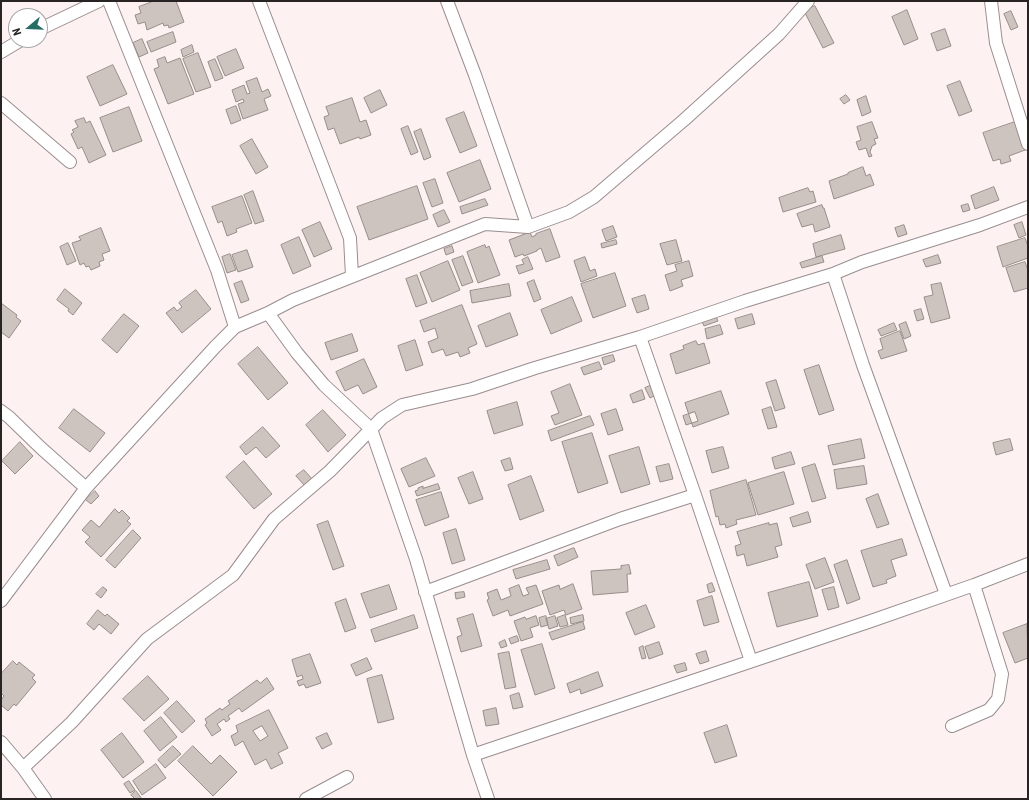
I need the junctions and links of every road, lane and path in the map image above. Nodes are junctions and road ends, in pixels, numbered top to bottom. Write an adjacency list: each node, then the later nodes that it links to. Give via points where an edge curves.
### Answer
1 (99, 1): 7 (street)
2 (109, 1): 16 (street, via 217,270)
3 (259, 1): 14 (street, via 350,238)
4 (447, 1): 12 (street)
5 (808, 1): 12 (street, via 751,61 594,197 569,212)
6 (991, 1): 9 (street, via 996,43)
7 (48, 25)
8 (1, 103): 10 (street)
9 (1028, 144)
10 (70, 162)
11 (1028, 207): 13 (street)
12 (528, 227): 14 (street, via 485,224)
13 (833, 274): 17 (street); 25 (street)
14 (352, 276): 15 (street)
15 (268, 313): 16 (street); 19 (street, via 324,385)
16 (236, 327): 20 (street)
17 (640, 337): 19 (street, via 472,389 402,405); 21 (street)
18 (1, 411): 20 (street)
19 (371, 429): 24 (street); 31 (street, via 330,471 274,519 233,575 147,639 72,722)
20 (86, 488): 26 (street)
21 (696, 494): 24 (street, via 620,519); 27 (street)
22 (1028, 564): 23 (street)
23 (974, 585): 25 (street); 28 (street, via 1002,674 998,699 989,710)
24 (425, 592): 30 (street)
25 (946, 594): 27 (street)
26 (1, 601)
27 (751, 661): 30 (street)
28 (952, 726)
29 (1, 742): 31 (street)
30 (473, 755): 35 (street)
31 (23, 768): 33 (street)
32 (348, 777): 34 (street)
33 (45, 799)
34 (306, 799)
35 (488, 799)

